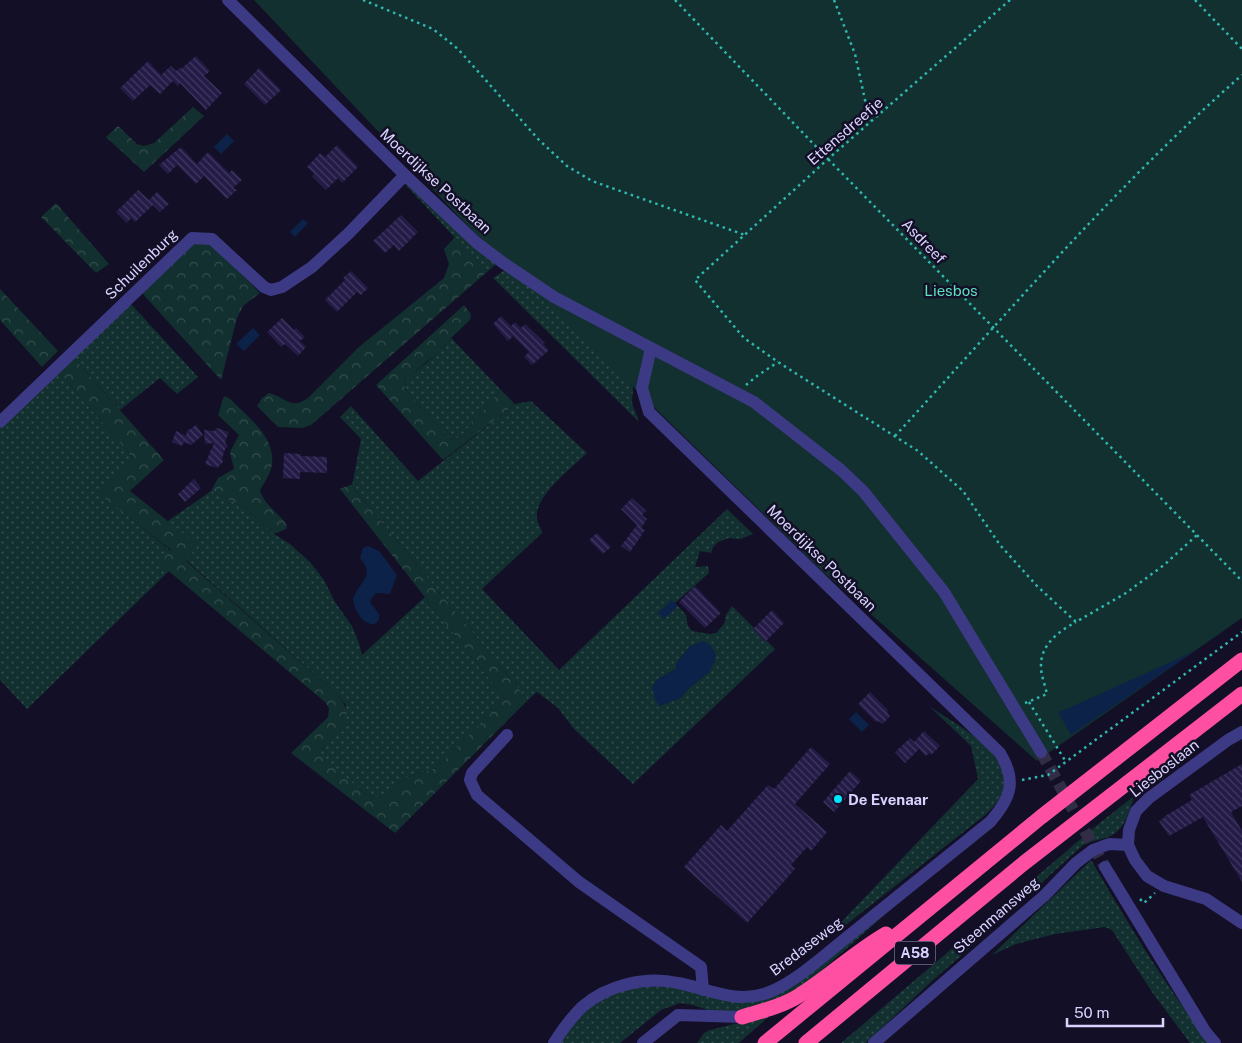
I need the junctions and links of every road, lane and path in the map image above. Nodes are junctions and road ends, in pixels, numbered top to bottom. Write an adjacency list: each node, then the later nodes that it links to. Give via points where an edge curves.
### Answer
1 (228, 0): 11 (street, Moerdijkse Postbaan)
2 (363, 0): 12 (path, via 433,29 458,49 539,140 568,166 592,181)
3 (675, 0): 10 (path, Asdreef)
4 (834, 0): 9 (path, via 855,54)
5 (1010, 0): 9 (path, Ettensdreefje)
6 (1195, 0): 7 (path)
7 (1242, 49)
8 (1242, 75): 13 (path, via 1107,204)
9 (870, 123): 10 (path, Ettensdreefje)
10 (828, 159): 12 (path, Ettensdreefje); 13 (path, Asdreef)
11 (405, 175): 14 (street, Moerdijkse Postbaan, via 477,243 502,262 554,297); 17 (street, Schuilenburg, via 312,267 282,287 271,290 264,287 212,239 192,238)
12 (745, 235): 15 (path, Ettensdreefje, via 695,280 744,338)
13 (994, 328): 18 (path); 19 (path, Asdreef)
14 (651, 348): 16 (street, Moerdijkse Postbaan); 29 (street, Moerdijkse Postbaan, via 642,388 649,412 1000,753 1008,766)
15 (778, 362): 16 (path); 18 (path)
16 (738, 393): 27 (street, Moerdijkse Postbaan, via 841,470 863,491 944,592)
17 (0, 422)
18 (895, 436): 21 (path, via 918,451 963,491 1000,545)
19 (1197, 535): 20 (path, Asdreef); 21 (path, via 1126,593)
20 (1242, 581)
21 (1076, 622): 28 (path, via 1060,631 1049,643 1042,655 1041,667 1047,694 1029,701)
22 (1242, 632): 28 (path)
23 (1242, 660): 34 (highway, A58, via 1098,771)
24 (1242, 694): 41 (highway, A58, via 1024,863)
25 (1242, 732): 30 (street, Liesboslaan, via 1149,798 1136,811)
26 (507, 735): 36 (street, via 472,773 470,780 477,795 579,882 701,967)
27 (1041, 752)
28 (1066, 762): 29 (path, via 1048,775)
29 (1011, 781): 36 (street, Bredaseweg, via 1007,798 990,822 782,988 745,997)
30 (1128, 845): 32 (street, via 1147,876); 42 (street, Steenmansweg, via 1109,844 1093,850 1076,863 1044,896)
31 (1105, 867): 43 (street)
32 (1164, 886): 33 (path, via 1144,903); 35 (street, via 1206,899)
33 (1141, 899)
34 (922, 914): 37 (highway, A58, via 866,946 799,996); 40 (highway, A58)
35 (1242, 923)
36 (703, 990): 38 (street, Bredaseweg, via 657,980 607,991 583,1006)
37 (742, 1017): 39 (street, A58, via 678,1015)
38 (554, 1043)
39 (643, 1043)
40 (765, 1043)
41 (806, 1043)
42 (874, 1043)
43 (1215, 1043)

